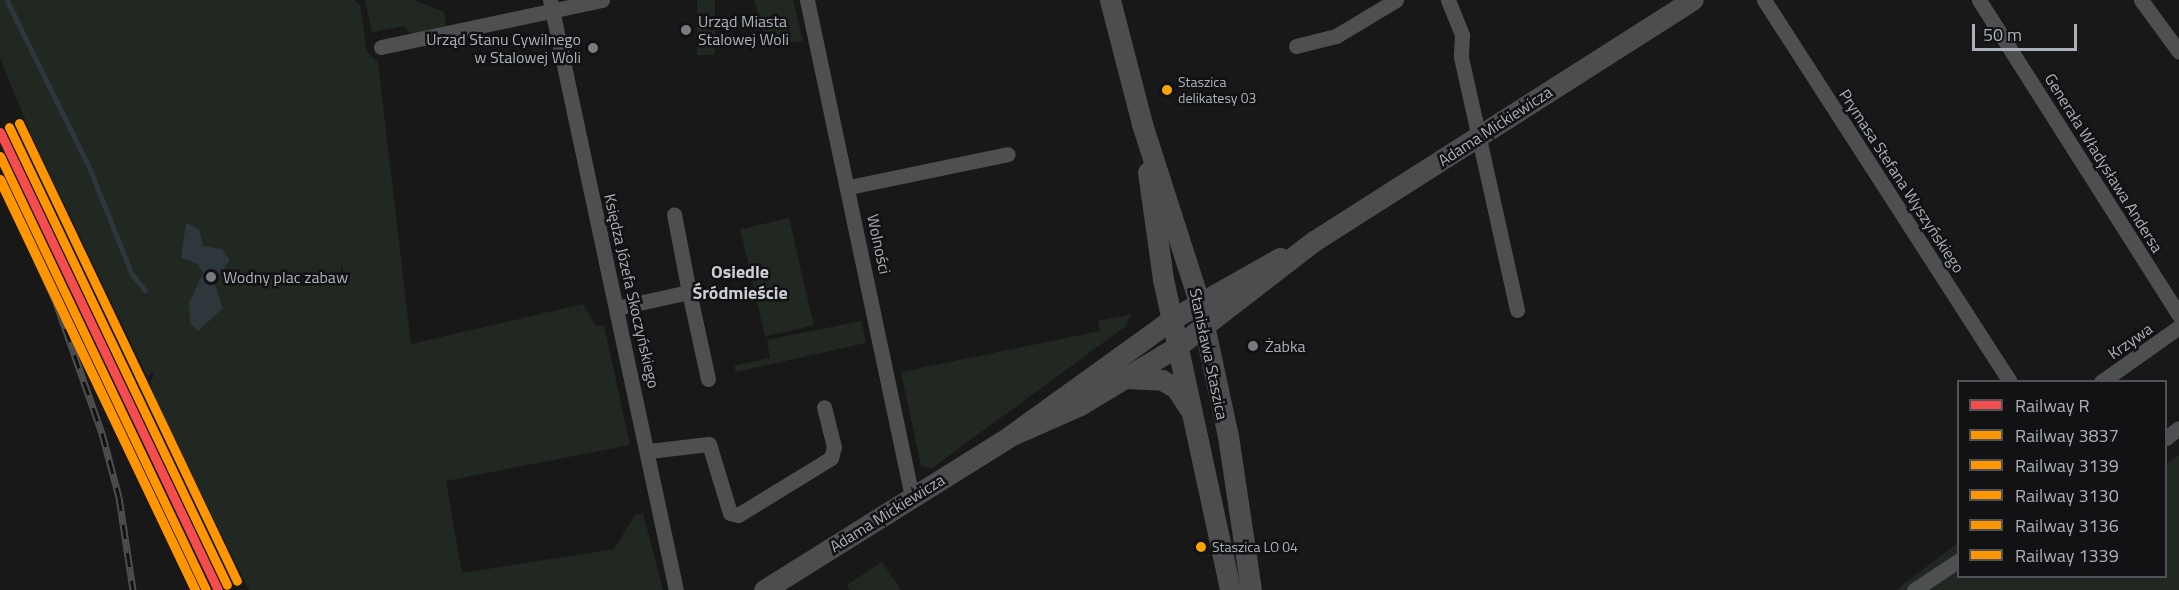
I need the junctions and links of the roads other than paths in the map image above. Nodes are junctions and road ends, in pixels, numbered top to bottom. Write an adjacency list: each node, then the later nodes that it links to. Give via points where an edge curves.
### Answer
1 (602, 0): 10 (street)
2 (807, 0): 17 (street, Wolności)
3 (1110, 0): 14 (street, Stanisława Staszica)
4 (1396, 0): 11 (street, via 1336,36)
5 (1448, 0): 15 (street, via 1462,35 1461,57)
6 (1693, 0): 15 (street, Adama Mickiewicza)
7 (1764, 0): 33 (street, Prymasa Stefana Wyszyńskiego)
8 (1979, 0): 26 (street, Generała Władysława Andersa)
9 (2141, 0): 13 (street)
10 (551, 5): 12 (street); 24 (street, Księdza Józefa Skoczyńskiego)
11 (1296, 46)
12 (381, 47)
13 (2179, 52)
14 (1142, 124): 19 (street, Stanisława Staszica); 27 (street, Stanisława Staszica)
15 (1481, 135): 20 (street, Adama Mickiewicza); 25 (street)
16 (1008, 154): 17 (street)
17 (849, 187): 41 (street, Wolności)
18 (674, 214): 22 (street)
19 (1186, 253): 21 (street, via 1202,274); 23 (street, Stanisława Staszica)
20 (1298, 253): 21 (street, Adama Mickiewicza); 29 (street, Adama Mickiewicza)
21 (1240, 279): 23 (street, Adama Mickiewicza)
22 (689, 292): 24 (street); 32 (street)
23 (1199, 302): 27 (street, Adama Mickiewicza); 29 (street, Stanisława Staszica)
24 (616, 308): 40 (street, Księdza Józefa Skoczyńskiego)
25 (1517, 310)
26 (2179, 315)
27 (1172, 319): 30 (street, Stanisława Staszica); 38 (street, Adama Mickiewicza)
28 (2179, 327): 34 (street, Krzywa)
29 (1205, 328): 30 (street, Adama Mickiewicza); 46 (street, Stanisława Staszica)
30 (1178, 346): 31 (street, Adama Mickiewicza); 36 (street, Stanisława Staszica)
31 (1125, 378): 36 (street, via 1162,380 1176,388); 38 (street, Adama Mickiewicza)
32 (708, 379)
33 (2009, 380)
34 (2102, 380)
35 (824, 408): 40 (street, via 834,447 831,458 738,515 730,513 709,444)
36 (1194, 415): 45 (street, Stanisława Staszica)
37 (2179, 428): 39 (street)
38 (1010, 436): 41 (street, Adama Mickiewicza)
39 (2167, 437)
40 (649, 451): 43 (street, Księdza Józefa Skoczyńskiego)
41 (912, 497): 44 (street, Adama Mickiewicza)
42 (1957, 562): 47 (street)
43 (676, 590)
44 (764, 590)
45 (1230, 590)
46 (1251, 590)
47 (1914, 590)

